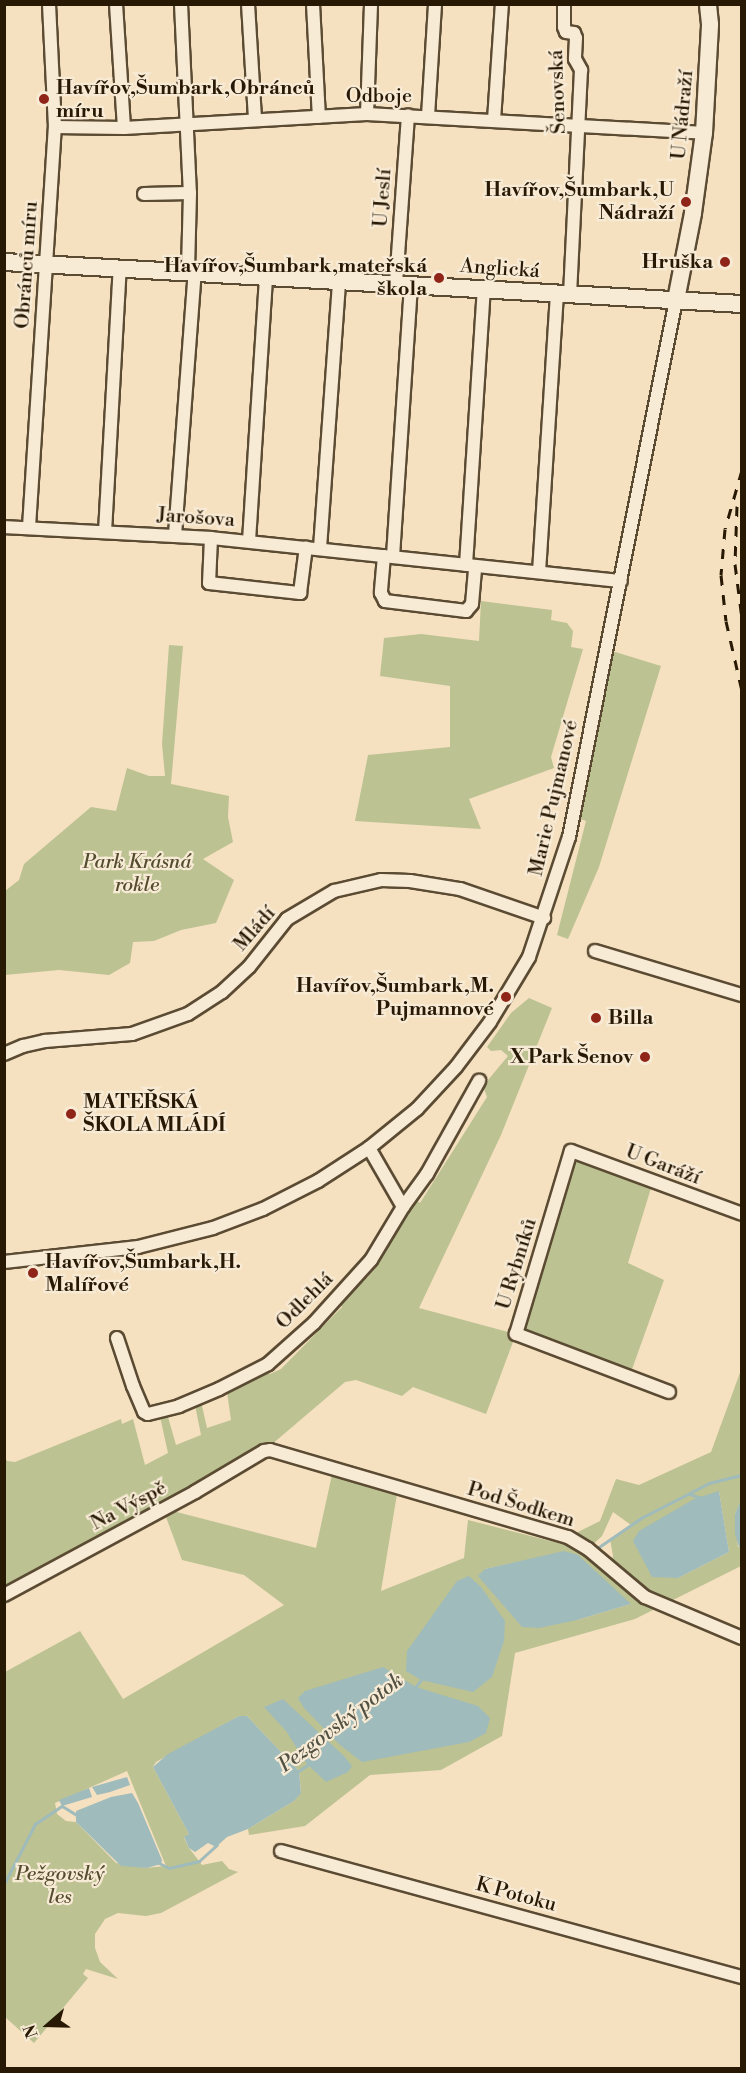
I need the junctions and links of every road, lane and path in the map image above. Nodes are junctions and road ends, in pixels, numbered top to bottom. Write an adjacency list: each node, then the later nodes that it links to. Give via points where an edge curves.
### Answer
1 (49, 4): 18 (street, Obránců míru)
2 (116, 4): 20 (street)
3 (181, 4): 17 (street)
4 (248, 4): 15 (street)
5 (313, 4): 14 (street)
6 (371, 4): 11 (street)
7 (435, 4): 13 (street)
8 (502, 4): 16 (street)
9 (564, 4): 19 (street, Šenovská, via 564,27 576,38 575,59 581,70)
10 (708, 4): 21 (street, U Nádraží)
11 (367, 114): 12 (street, Odboje); 14 (street, Odboje)
12 (408, 115): 13 (street, Odboje); 30 (street, U Jeslí)
13 (428, 116): 16 (street, Odboje)
14 (319, 117): 15 (street, Odboje)
15 (255, 120): 17 (street, Odboje)
16 (494, 120): 19 (street, Odboje)
17 (188, 125): 20 (street, Odboje); 23 (street)
18 (55, 127): 20 (street, Odboje); 25 (street, Obránců míru)
19 (580, 127): 21 (street, Odboje); 32 (street, Šenovská)
20 (124, 128)
21 (704, 133): 33 (street, U Nádraží)
22 (144, 194): 23 (street)
23 (190, 194): 27 (street)
24 (4, 262): 25 (street, Anglická)
25 (47, 264): 26 (street, Anglická); 36 (street, Obránců míru)
26 (120, 267): 27 (street, Anglická); 37 (street)
27 (192, 271): 28 (street, Anglická); 38 (street)
28 (266, 276): 29 (street, Anglická); 40 (street)
29 (339, 280): 30 (street, Anglická); 42 (street)
30 (404, 284): 31 (street, Anglická); 43 (street, U Jeslí)
31 (484, 289): 32 (street, Anglická); 44 (street)
32 (563, 294): 33 (street, Anglická); 45 (street, Šenovská)
33 (676, 300): 34 (street, Anglická); 46 (street, Marie Pujmanové)
34 (741, 304)
35 (4, 527): 36 (street, Jarošova)
36 (29, 527): 37 (street, Jarošova)
37 (105, 532): 38 (street, Jarošova)
38 (175, 535): 39 (street, Jarošova)
39 (211, 538): 40 (street, Jarošova); 41 (street, via 209,583 300,593)
40 (249, 541): 41 (street, Jarošova)
41 (306, 547): 42 (street, Jarošova)
42 (320, 548): 43 (street, Jarošova)
43 (389, 556): 44 (street, Jarošova); 44 (street, via 381,593 385,602 465,610 472,604)
44 (471, 565): 45 (street, Jarošova)
45 (539, 572): 46 (street, Jarošova)
46 (621, 581): 47 (street, Marie Pujmanové, via 569,837)
47 (544, 918): 50 (street, Mládí, via 460,889 410,881 381,880 334,891 287,919 249,967 222,992 188,1014 132,1034 45,1041); 52 (street, Marie Pujmanové, via 516,981 463,1058 417,1109)
48 (595, 951): 49 (street)
49 (741, 996)
50 (4, 1054)
51 (479, 1081): 54 (street, Odlehlá, via 427,1174)
52 (369, 1148): 54 (street); 56 (street, Marie Pujmanové, via 318,1181 263,1209 213,1228 138,1247)
53 (571, 1151): 55 (street, U Garáží); 58 (street, U Rybníků, via 516,1334)
54 (403, 1207): 57 (street, Odlehlá, via 371,1260 314,1323 268,1364 219,1389 148,1414 137,1395)
55 (741, 1214)
56 (4, 1263)
57 (117, 1338)
58 (669, 1392)
59 (270, 1450): 60 (street, Na Výspě); 61 (street, Pod Šodkem, via 568,1537 645,1597)
60 (4, 1595)
61 (741, 1638)
62 (281, 1851): 63 (street, K Potoku)
63 (741, 1977)

